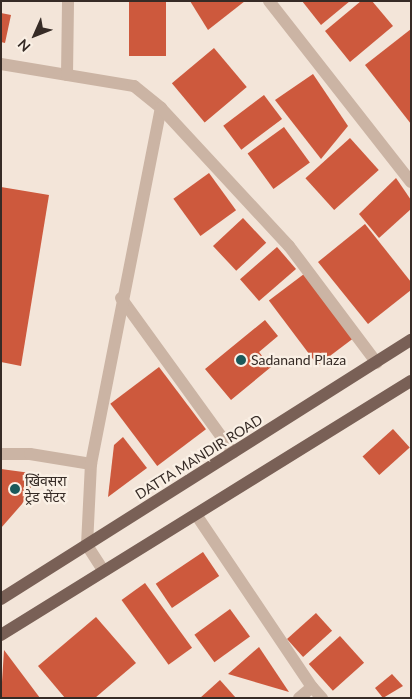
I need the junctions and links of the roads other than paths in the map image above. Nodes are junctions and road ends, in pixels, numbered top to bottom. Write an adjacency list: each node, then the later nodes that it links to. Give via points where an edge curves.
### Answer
1 (68, 1): 4 (street)
2 (270, 1): 6 (street)
3 (1, 64): 4 (street)
4 (67, 75): 5 (street, via 134,86)
5 (161, 108): 7 (street); 9 (street, via 289,246)
6 (411, 182)
7 (121, 298): 11 (street); 13 (street)
8 (411, 340): 9 (main road, DATTA MANDIR ROAD)
9 (377, 363): 11 (main road, DATTA MANDIR ROAD)
10 (411, 381): 14 (main road)
11 (233, 452): 15 (main road, DATTA MANDIR ROAD)
12 (1, 454): 13 (street, via 30,454)
13 (91, 464): 15 (street)
14 (197, 516): 16 (main road); 19 (street)
15 (87, 545): 16 (street); 17 (main road, DATTA MANDIR ROAD)
16 (103, 570): 18 (main road)
17 (1, 599)
18 (1, 635)
19 (312, 687): 20 (street); 21 (street)
20 (299, 698)
21 (322, 698)

